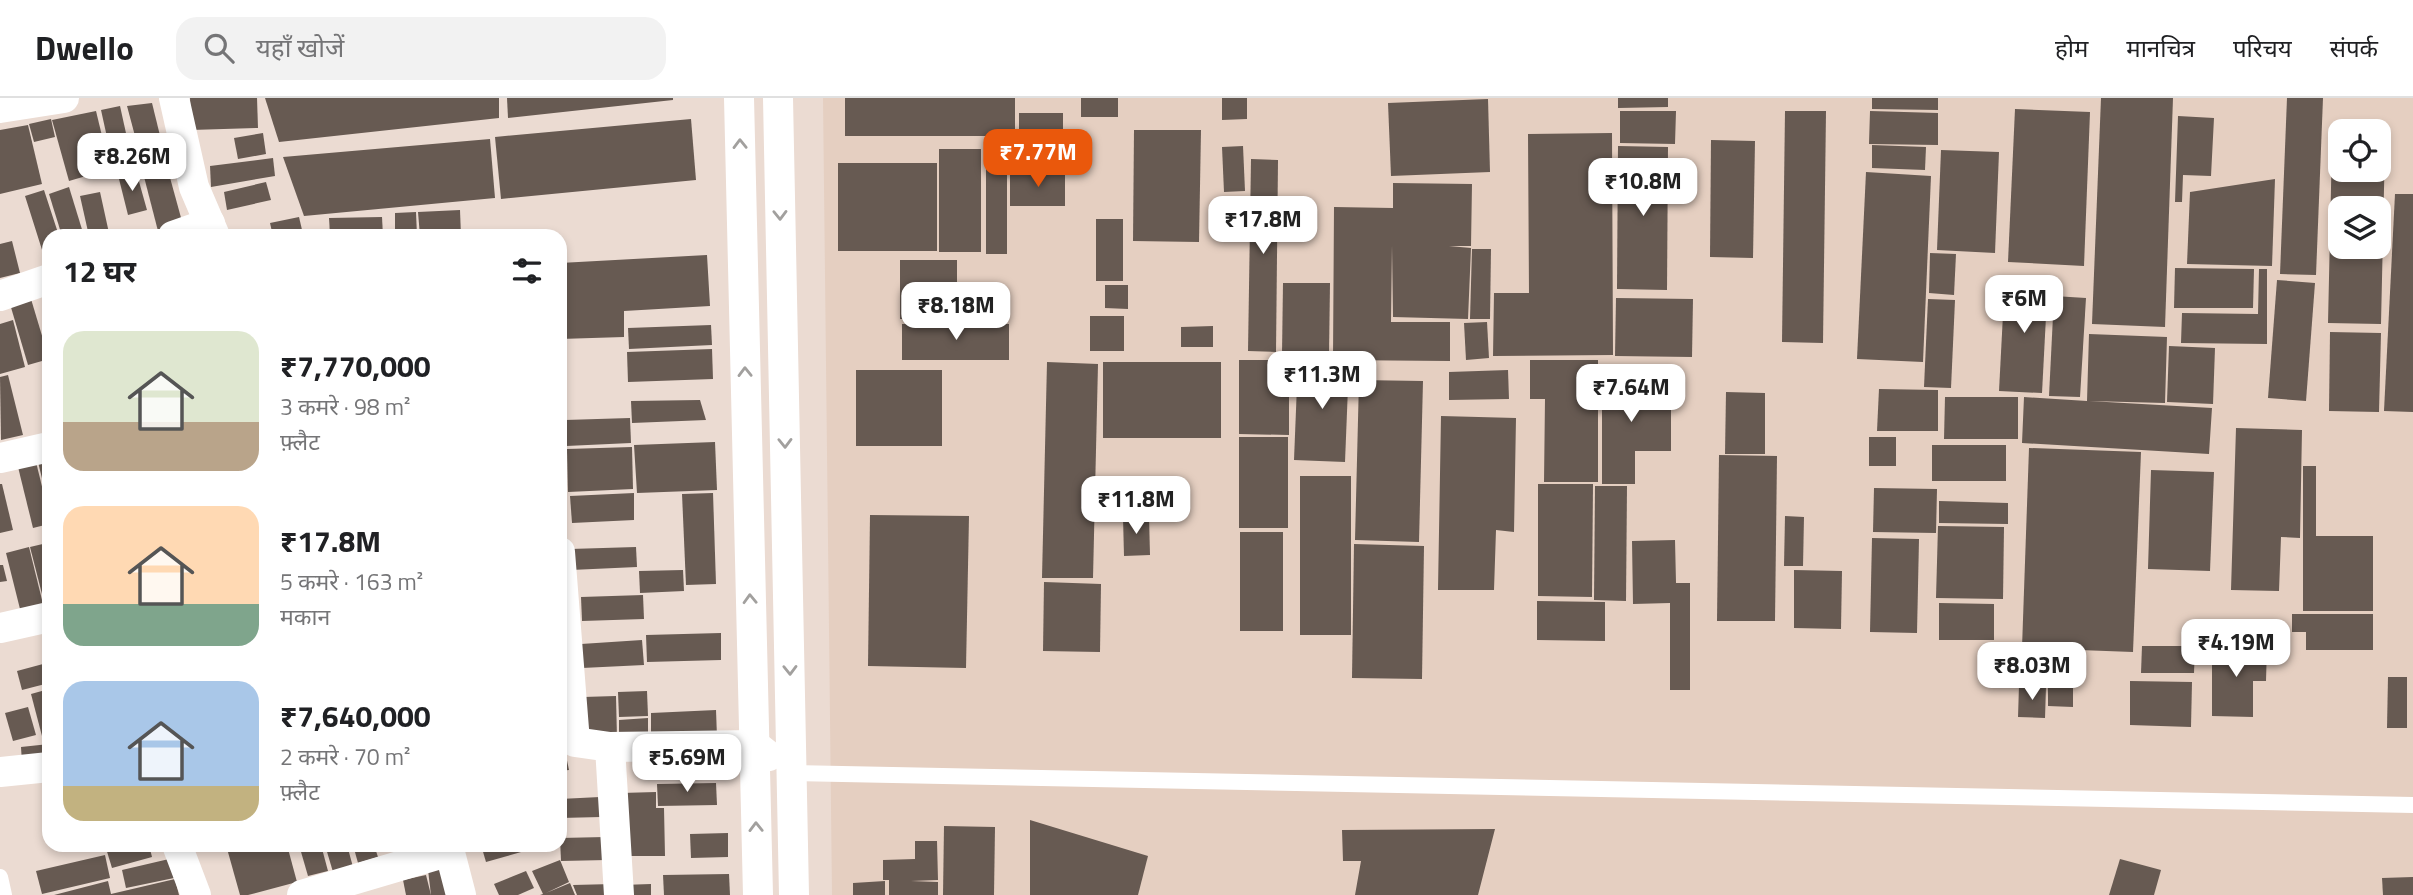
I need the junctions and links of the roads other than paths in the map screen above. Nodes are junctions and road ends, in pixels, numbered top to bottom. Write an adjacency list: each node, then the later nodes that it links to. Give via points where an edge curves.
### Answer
1 (64, 98): 5 (street)
2 (174, 98): 6 (street, via 194,187)
3 (739, 98): 14 (street, one-way to 3)
4 (778, 98): 18 (street, one-way to 18)
5 (0, 108)
6 (213, 229)
7 (42, 281): 8 (street)
8 (0, 296)
9 (42, 449): 10 (street)
10 (0, 458)
11 (42, 619): 12 (street)
12 (0, 628)
13 (567, 641): 15 (street, via 575,742)
14 (755, 746): 15 (street); 18 (street); 29 (street, one-way to 14)
15 (610, 747): 28 (street)
16 (42, 768): 17 (street)
17 (0, 772)
18 (792, 773): 19 (lane); 30 (street)
19 (2413, 805)
20 (180, 852): 25 (street)
21 (436, 852): 26 (street)
22 (450, 852): 27 (street)
23 (0, 877): 24 (lane)
24 (4, 895)
25 (196, 895)
26 (302, 895)
27 (461, 895)
28 (618, 895)
29 (758, 895)
30 (794, 895)

